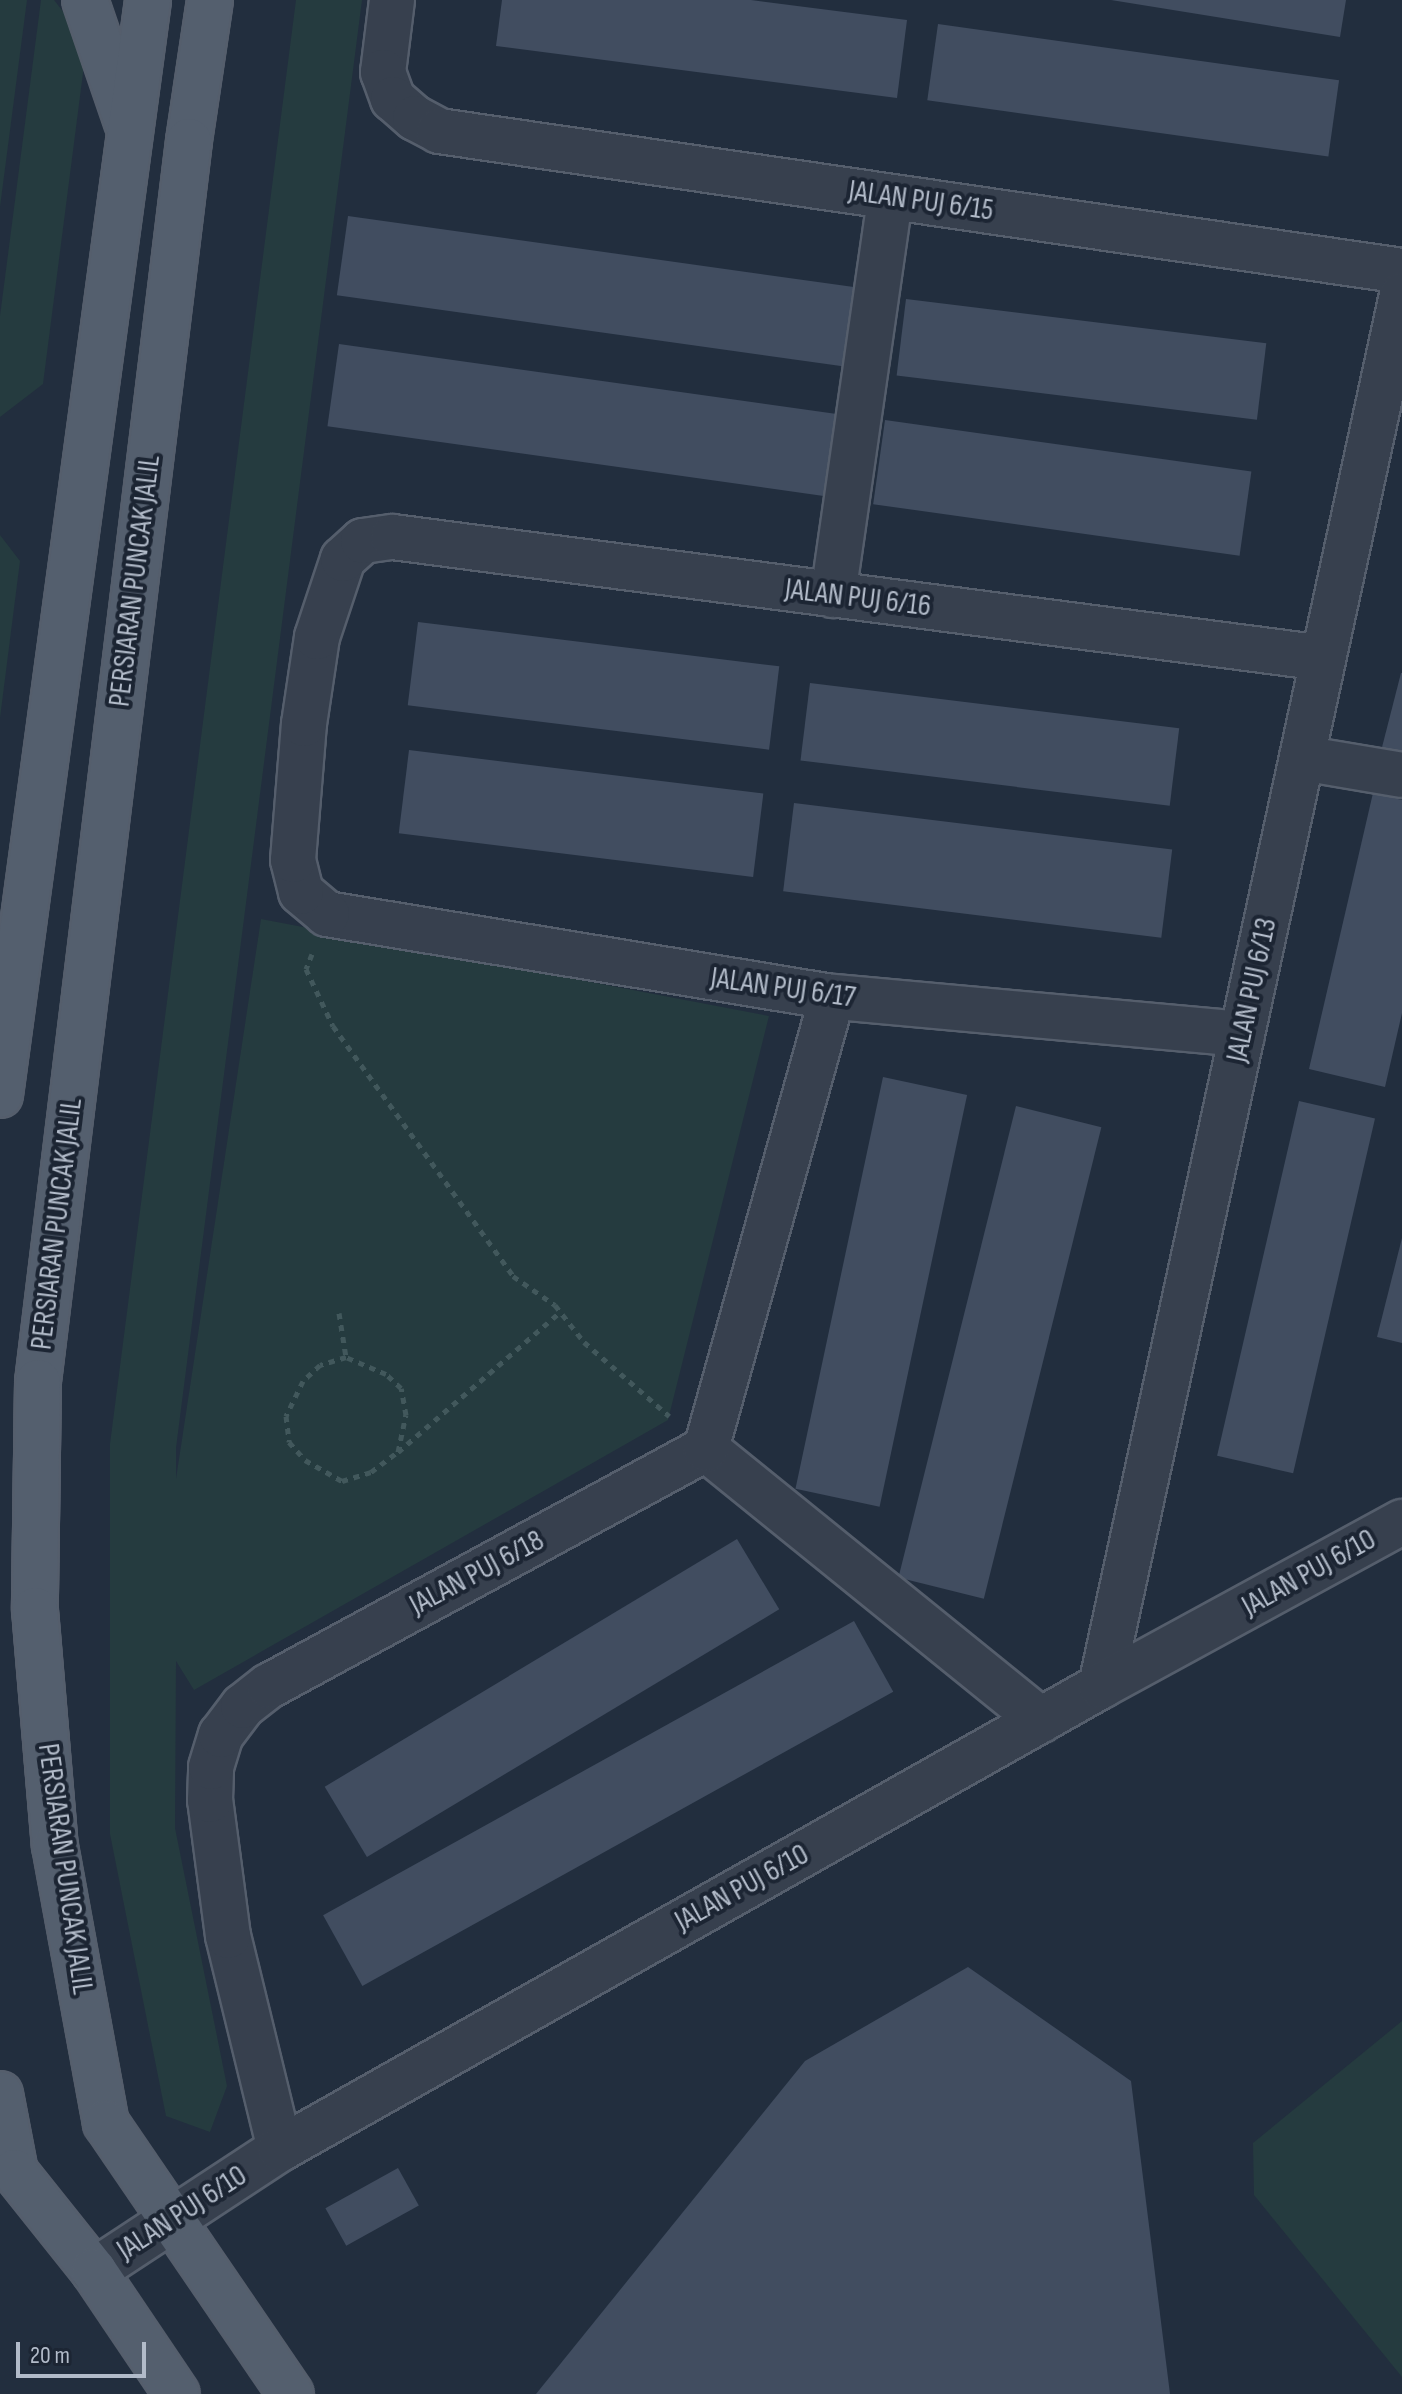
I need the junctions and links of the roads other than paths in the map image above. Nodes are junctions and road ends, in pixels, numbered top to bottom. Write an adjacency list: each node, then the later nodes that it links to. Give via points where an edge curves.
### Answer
1 (85, 0): 5 (main road)
2 (148, 0): 5 (main road)
3 (210, 0): 23 (main road, PERSIARAN PUNCAK JALIL, via 38,1382 35,1610 55,1846 106,2123)
4 (392, 0): 6 (street, JALAN PUJ 6/15, via 383,72 393,99 439,131)
5 (130, 133): 16 (main road)
6 (890, 197): 7 (street, JALAN PUJ 6/15); 9 (street)
7 (1402, 271)
8 (1402, 295): 10 (street, JALAN PUJ 6/13)
9 (833, 595): 10 (street, JALAN PUJ 6/16); 13 (street, JALAN PUJ 6/16, via 393,537 363,541 343,559 317,637 304,724 293,860 301,892)
10 (1323, 658): 11 (street, JALAN PUJ 6/13)
11 (1302, 758): 12 (street); 15 (street, JALAN PUJ 6/13)
12 (1402, 775)
13 (327, 914): 14 (street, JALAN PUJ 6/17)
14 (832, 997): 15 (street, JALAN PUJ 6/17); 17 (street)
15 (1242, 1034): 19 (street, JALAN PUJ 6/13)
16 (0, 1095)
17 (706, 1449): 20 (street); 22 (street, JALAN PUJ 6/18, via 269,1686 243,1706 221,1735 211,1767 210,1800 228,1936)
18 (1402, 1522): 19 (street, JALAN PUJ 6/10)
19 (1101, 1686): 20 (street, JALAN PUJ 6/10)
20 (1041, 1720): 22 (street, JALAN PUJ 6/10)
21 (0, 2094): 24 (main road, via 15,2172)
22 (280, 2149): 23 (street, JALAN PUJ 6/10)
23 (172, 2219): 24 (street, JALAN PUJ 6/10); 26 (main road, PERSIARAN PUNCAK JALIL)
24 (94, 2271): 25 (main road)
25 (177, 2394)
26 (291, 2394)

